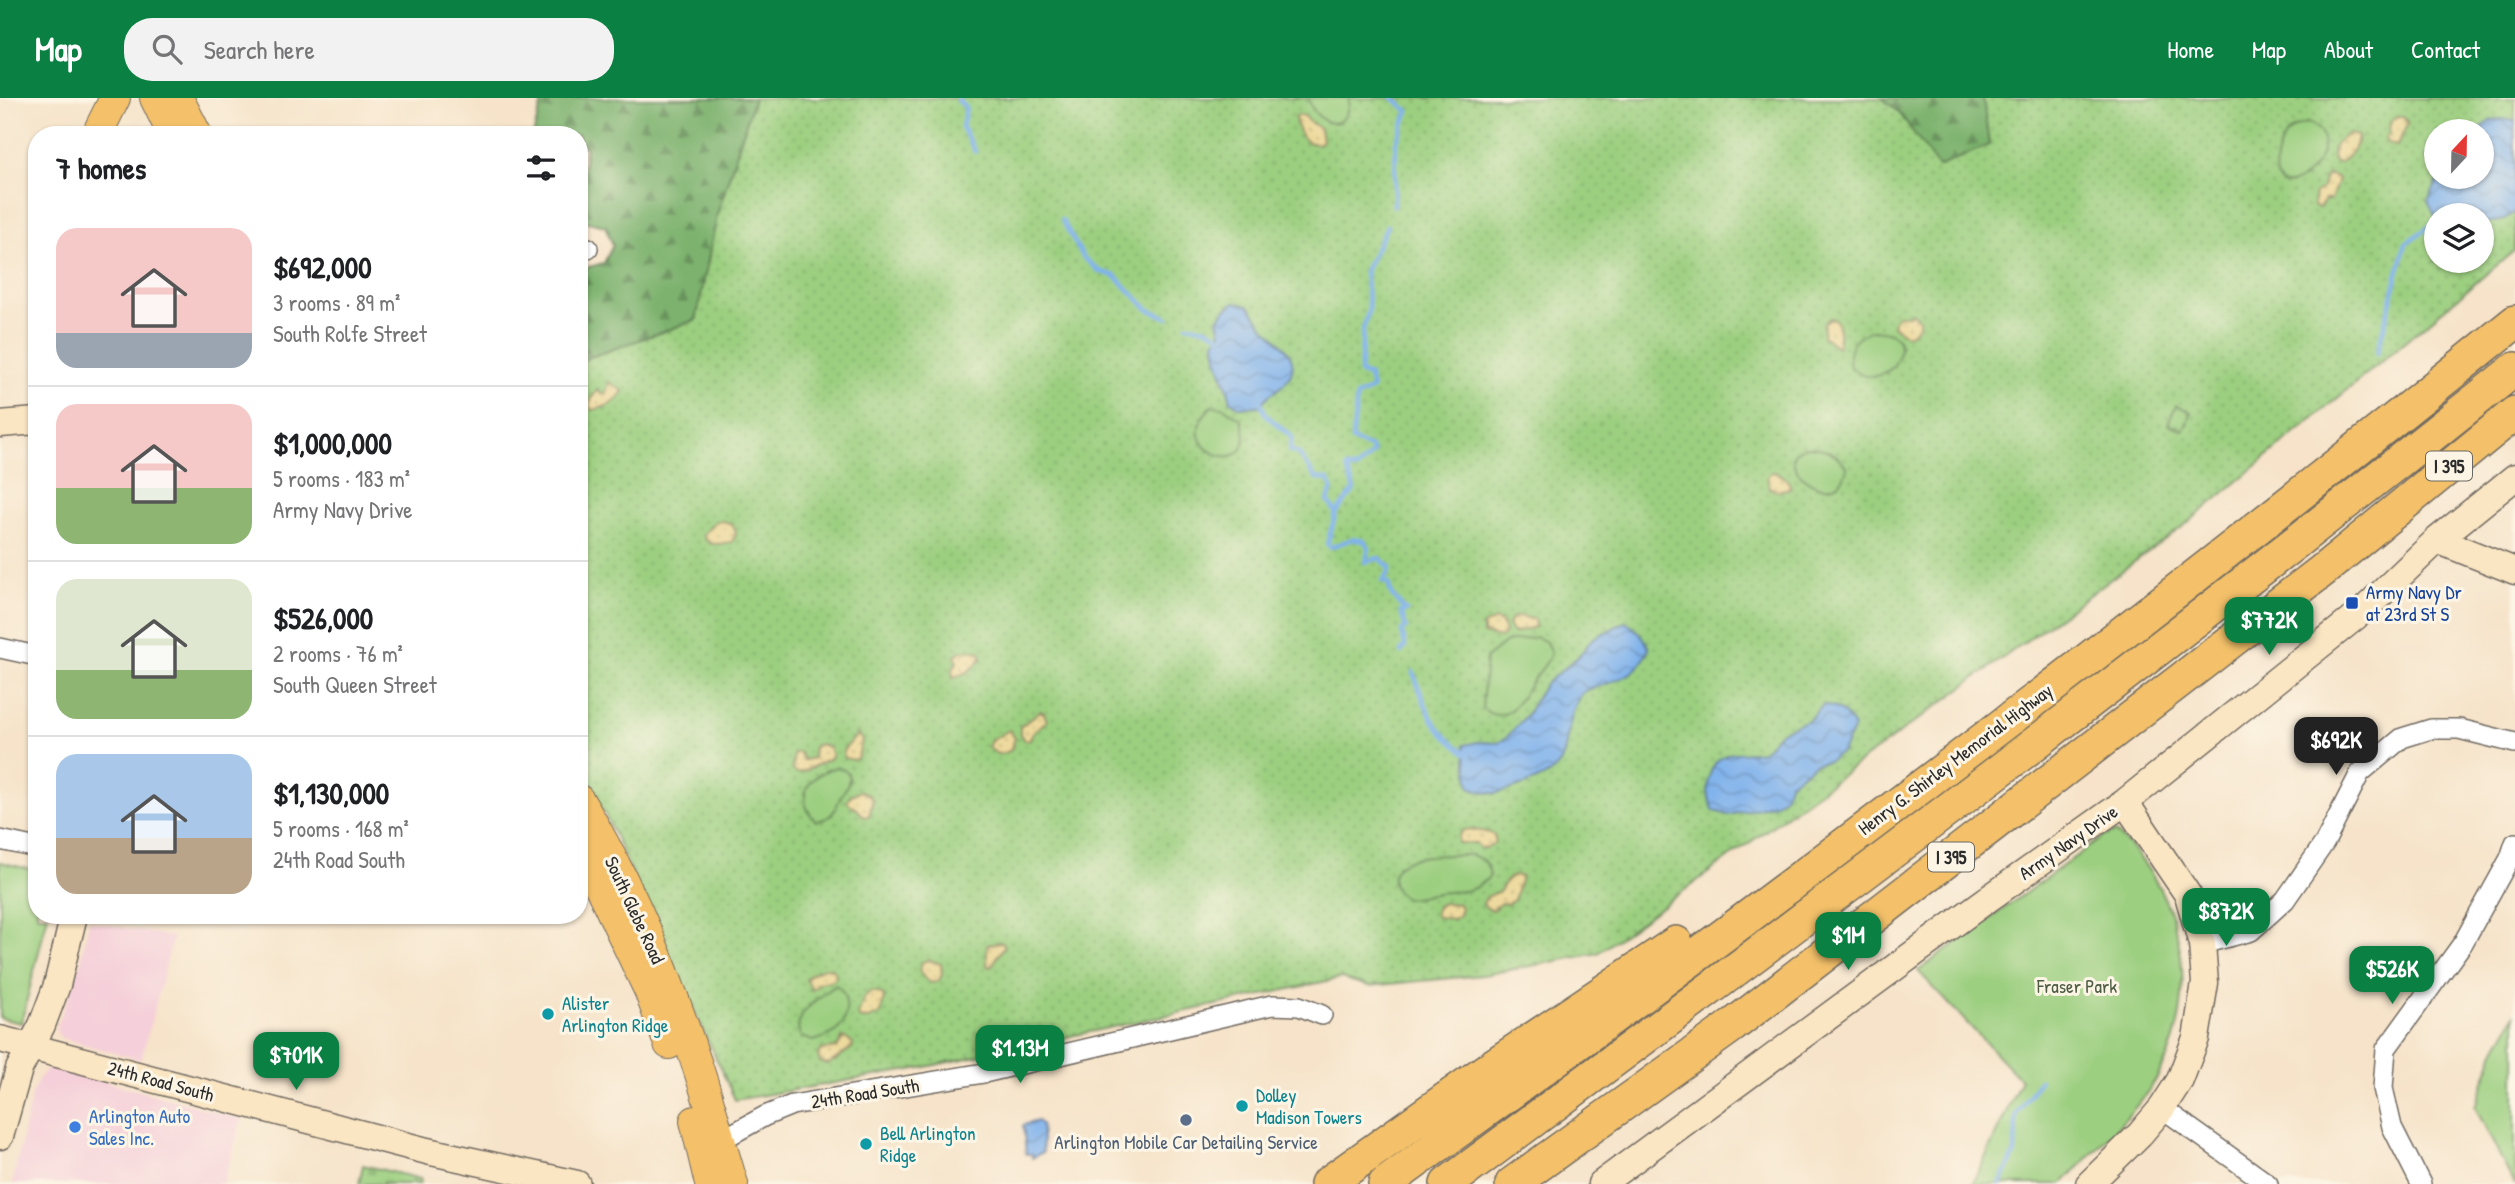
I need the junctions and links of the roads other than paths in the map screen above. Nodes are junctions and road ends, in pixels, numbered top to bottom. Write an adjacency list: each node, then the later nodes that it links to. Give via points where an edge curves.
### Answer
1 (98, 98): 6 (street)
2 (106, 98): 7 (street)
3 (115, 98): 8 (main road)
4 (155, 98): 9 (main road)
5 (178, 98): 10 (main road)
6 (100, 126)
7 (101, 126)
8 (103, 126)
9 (169, 126)
10 (192, 126)
11 (2515, 322): 19 (highway, Henry G. Shirley Memorial Highway)
12 (2515, 369): 42 (highway, via 2043,740)
13 (2515, 413): 43 (highway, I 395, via 2322,571 1732,1026)
14 (28, 422): 15 (street)
15 (0, 424)
16 (2515, 477): 17 (street, Army Navy Drive)
17 (2437, 540): 18 (street); 23 (street, Army Navy Drive, via 2365,608)
18 (2515, 571)
19 (2136, 621): 40 (highway, via 2036,676 1748,895); 41 (highway, Henry G. Shirley Memorial Highway)
20 (0, 649): 21 (street)
21 (28, 654)
22 (2515, 743): 30 (street, via 2459,729 2431,729 2402,738 2360,773 2325,842 2285,900 2251,931)
23 (2125, 802): 30 (street, via 2188,895); 44 (street, Army Navy Drive)
24 (588, 817): 36 (main road, South Glebe Road, via 667,978 697,1063)
25 (0, 840): 27 (street)
26 (2515, 843): 47 (street, via 2463,943 2386,1049 2383,1088 2392,1127)
27 (28, 846)
28 (588, 862): 36 (main road, South Glebe Road, via 649,990)
29 (72, 924): 33 (street, via 57,985)
30 (2202, 944): 34 (street, via 2205,983 2196,1038 2180,1080)
31 (1322, 1015): 36 (street, 24th Road South, via 1299,1006 1272,1004 984,1073 792,1105)
32 (0, 1039): 33 (street, 24th Road South)
33 (30, 1047): 35 (street, via 13,1086); 37 (street, 24th Road South, via 427,1151)
34 (2162, 1108): 45 (street); 46 (street)
35 (0, 1136)
36 (711, 1145): 38 (main road, South Glebe Road); 39 (main road, South Glebe Road)
37 (577, 1184)
38 (710, 1184)
39 (733, 1184)
40 (1327, 1184)
41 (1385, 1184)
42 (1447, 1184)
43 (1511, 1184)
44 (1601, 1184)
45 (2089, 1184)
46 (2268, 1184)
47 (2421, 1184)

